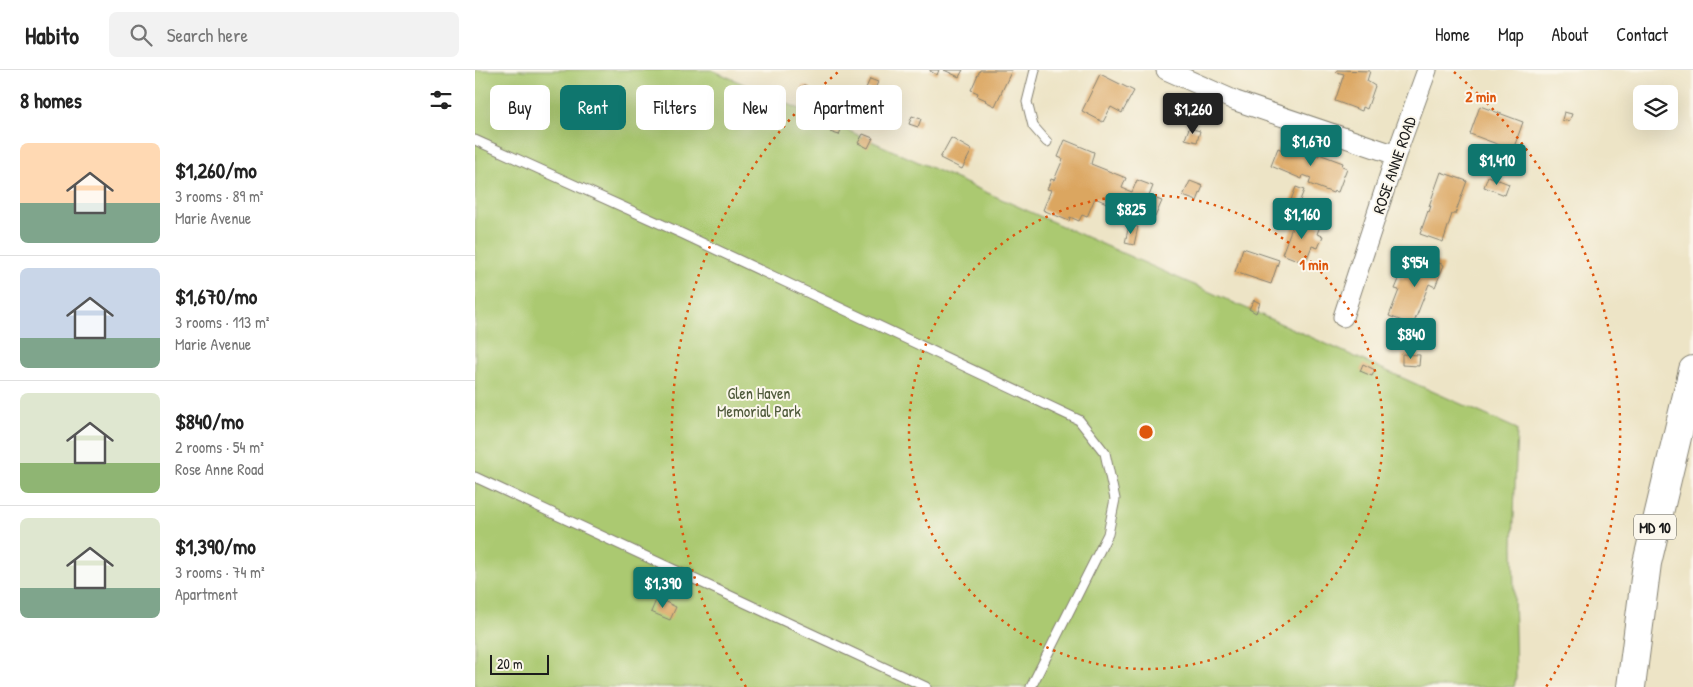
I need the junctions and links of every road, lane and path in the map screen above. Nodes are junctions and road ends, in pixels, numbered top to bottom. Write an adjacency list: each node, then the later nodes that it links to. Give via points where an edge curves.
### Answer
1 (1035, 70): 5 (lane, via 1027,102 1033,126)
2 (1166, 70): 6 (street, via 1236,101)
3 (1427, 70): 6 (street, ROSE ANNE ROAD)
4 (475, 140): 11 (lane, via 1079,420 1105,453 1115,499 1108,534)
5 (1047, 142)
6 (1396, 155): 7 (street, ROSE ANNE ROAD)
7 (1343, 317)
8 (1693, 370): 12 (highway, MD 10, via 1647,563)
9 (475, 477): 10 (lane)
10 (926, 687)
11 (1031, 687)
12 (1631, 687)

